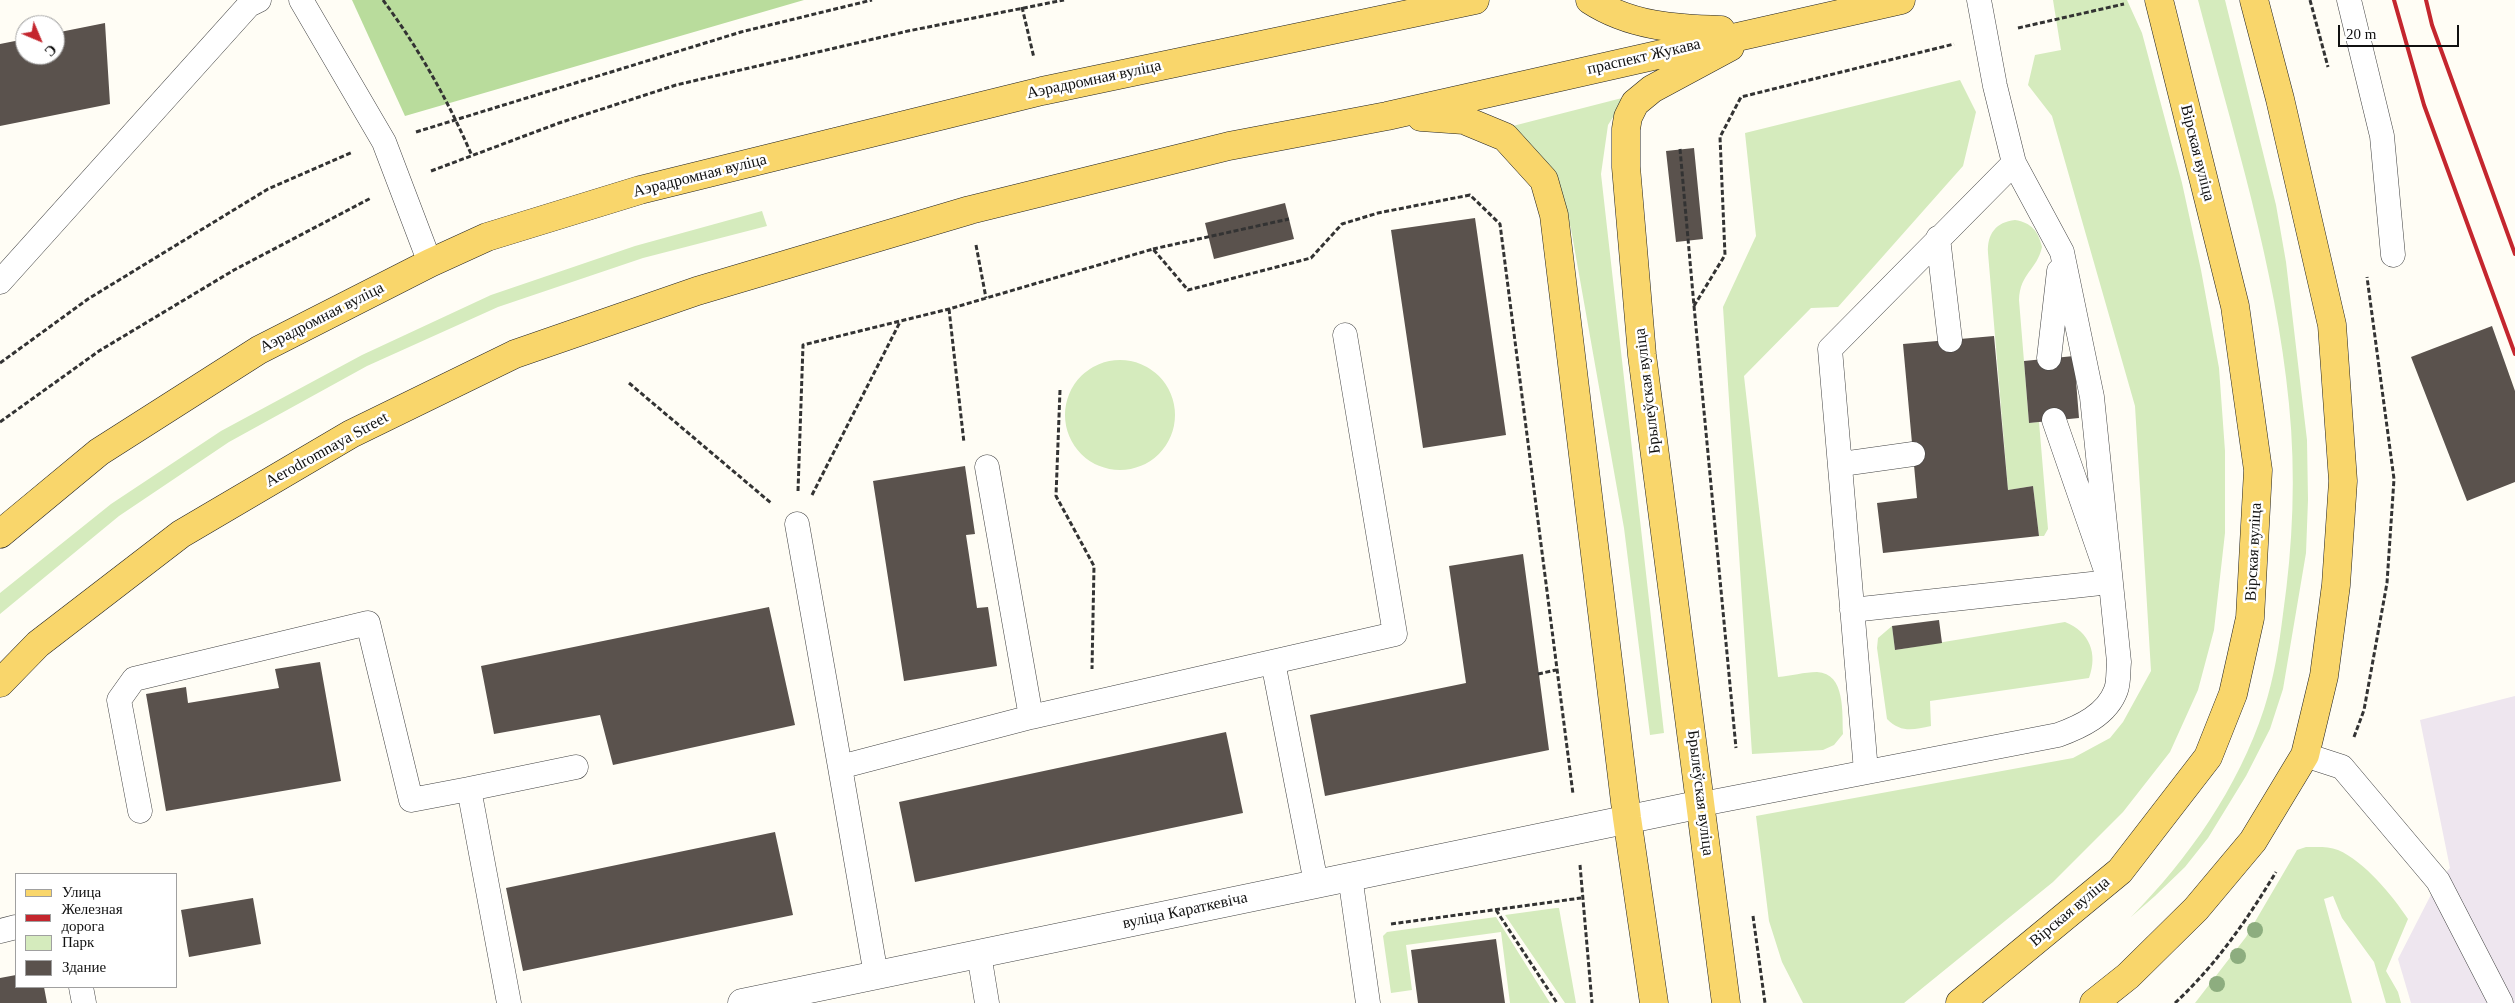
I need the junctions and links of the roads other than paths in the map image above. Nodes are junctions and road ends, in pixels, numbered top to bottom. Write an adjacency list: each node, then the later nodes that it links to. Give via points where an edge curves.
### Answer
1 (260, 0): 19 (lane, via 249,6)
2 (301, 0): 18 (lane, via 384,142)
3 (1390, 0): 11 (main road)
4 (1474, 0): 11 (main road, Аэрадромная вуліца)
5 (1590, 0): 12 (main road, via 1625,17 1669,28)
6 (1901, 0): 12 (main road, праспект Жукава)
7 (1979, 0): 14 (lane)
8 (2254, 0): 34 (main road, via 2332,325 2343,481 2336,585 2324,676)
9 (2349, 0): 17 (lane, via 2382,136)
10 (2146, 1): 56 (main road, Вірская вуліца, via 2235,306 2258,470 2250,618 2233,694 2208,758 2120,871)
11 (1368, 23): 18 (main road, Аэрадромная вуліца, via 1042,90 640,190 487,237)
12 (1763, 30): 13 (main road, праспект Жукава); 39 (main road, Брылеўская вуліца, via 1652,89 1635,103 1626,128 1626,167 1642,355)
13 (1387, 116): 32 (main road, Aerodromnaya Street, via 1229,146 970,210 697,291 515,354 351,434 181,534 38,644); 41 (main road, via 1464,120 1505,136 1544,180 1554,215)
14 (2014, 163): 15 (lane); 16 (lane)
15 (1938, 238): 21 (lane); 25 (lane, via 1830,349)
16 (2062, 252): 22 (lane); 29 (lane, via 2092,397)
17 (2393, 254)
18 (430, 263): 28 (main road, Аэрадромная вуліца, via 259,350 99,452)
19 (0, 282)
20 (1345, 335): 31 (lane, via 1395,634)
21 (1950, 340)
22 (2049, 358)
23 (2054, 420): 29 (lane)
24 (1913, 454): 25 (lane)
25 (1842, 464): 30 (lane)
26 (987, 467): 33 (lane)
27 (797, 524): 36 (lane)
28 (0, 534)
29 (2110, 582): 30 (lane); 37 (lane, via 2119,662 2116,690 2102,710 2083,726 2058,735)
30 (1852, 610): 37 (lane)
31 (1273, 662): 33 (lane); 43 (lane)
32 (0, 683)
33 (1031, 717): 36 (lane)
34 (2304, 755): 57 (main road, via 2253,841 2196,909 2128,976); 58 (lane, via 2342,767 2438,881)
35 (576, 767): 38 (lane)
36 (840, 767): 47 (lane)
37 (1866, 771): 39 (lane)
38 (469, 789): 40 (lane, via 411,800 368,623 134,679 119,700); 50 (lane)
39 (1702, 804): 41 (street, вуліца Караткевіча); 55 (main road, Брылеўская вуліца)
40 (140, 811)
41 (1628, 818): 42 (street, вуліца Караткевіча); 54 (main road)
42 (1350, 876): 43 (street, вуліца Караткевіча); 53 (lane)
43 (1316, 883): 46 (street, вуліца Караткевіча)
44 (15, 927): 45 (lane)
45 (0, 931)
46 (979, 954): 47 (street, вуліца Караткевіча); 52 (lane)
47 (876, 975): 51 (street, вуліца Караткевіча)
48 (81, 988): 49 (lane)
49 (84, 1003)
50 (508, 1003)
51 (742, 1003)
52 (987, 1003)
53 (1368, 1003)
54 (1654, 1003)
55 (1726, 1003)
56 (1960, 1003)
57 (2094, 1003)
58 (2500, 1003)

